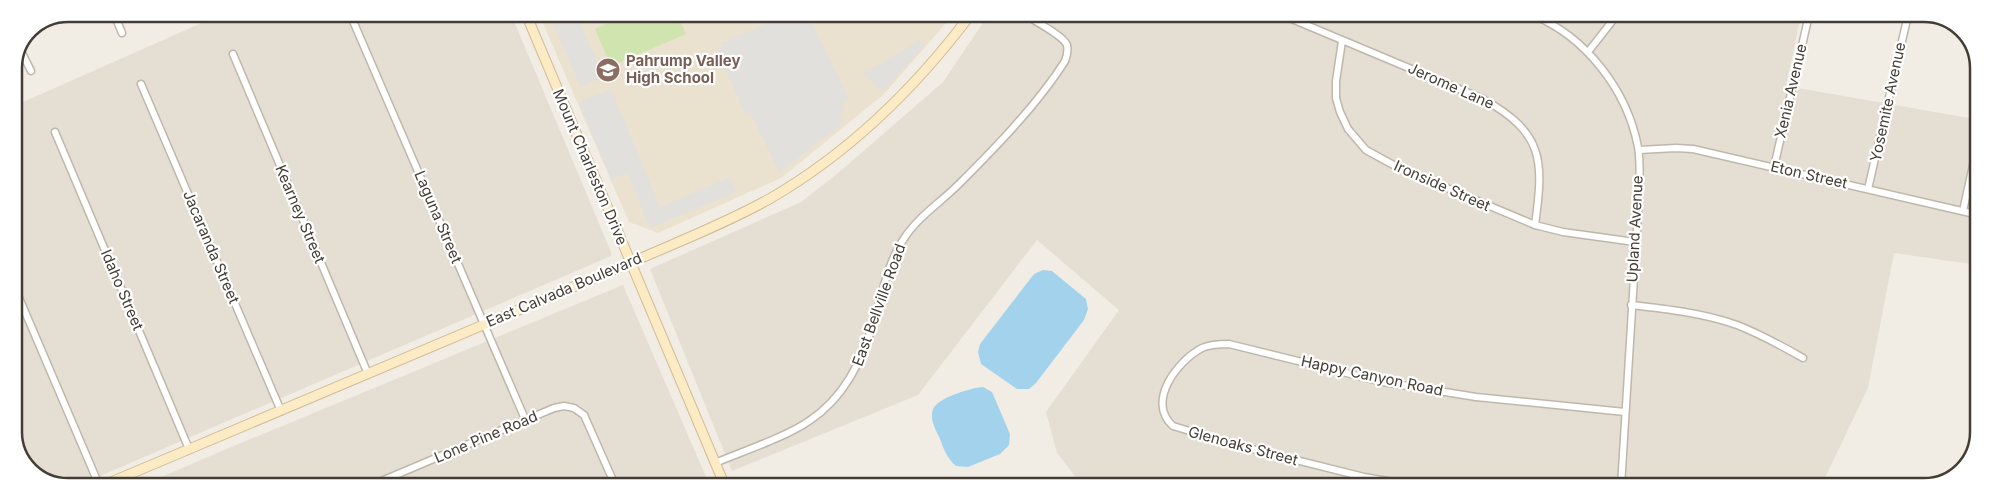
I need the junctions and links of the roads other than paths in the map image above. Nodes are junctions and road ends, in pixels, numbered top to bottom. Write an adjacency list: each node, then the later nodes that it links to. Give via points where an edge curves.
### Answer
1 (117, 22): 11 (street)
2 (353, 22): 30 (street, Laguna Street)
3 (529, 22): 27 (main road, Mount Charleston Drive)
4 (965, 22): 27 (main road, East Calvada Boulevard, via 923,74 887,110 798,181 746,211)
5 (1036, 22): 38 (street, East Bellville Road, via 1062,38 1067,45 1065,61 1001,142 904,237 889,271 865,350 846,386 808,422)
6 (1298, 22): 12 (street, Jerome Lane)
7 (1545, 22): 13 (street, Upland Avenue)
8 (1612, 22): 13 (street)
9 (1806, 22): 20 (street, Xenia Avenue)
10 (1906, 22): 22 (street, Yosemite Avenue)
11 (122, 33)
12 (1342, 41): 25 (street, Jerome Lane, via 1483,99 1514,119 1537,155 1540,186); 25 (street, Ironside Street, via 1336,98 1348,129 1360,145 1396,167)
13 (1588, 52): 19 (street, Upland Avenue, via 1618,93)
14 (233, 54): 32 (street, Kearney Street)
15 (24, 57): 16 (street)
16 (31, 71)
17 (141, 84): 33 (street, Jacaranda Street)
18 (55, 132): 37 (street, Idaho Street)
19 (1638, 150): 20 (street, Eton Street, via 1693,149); 26 (street, Upland Avenue, via 1639,197)
20 (1774, 167): 22 (street, Eton Street)
21 (1970, 177): 23 (street)
22 (1868, 189): 23 (street, Eton Street)
23 (1962, 211): 24 (street, Eton Street)
24 (1970, 213)
25 (1535, 224): 26 (street, Ironside Street, via 1563,232)
26 (1635, 242): 28 (street, Upland Avenue)
27 (630, 263): 30 (main road, East Calvada Boulevard); 38 (main road, Mount Charleston Drive)
28 (1631, 305): 31 (street, via 1708,316 1738,325); 34 (street, Upland Avenue)
29 (23, 306): 39 (street)
30 (484, 324): 32 (main road, East Calvada Boulevard); 36 (street, Laguna Street)
31 (1803, 358)
32 (368, 374): 33 (main road, East Calvada Boulevard)
33 (280, 411): 37 (main road, East Calvada Boulevard)
34 (1625, 412): 35 (street, Happy Canyon Road, via 1476,397 1392,383 1229,344 1217,344 1204,347 1177,369 1164,395); 45 (street, Upland Avenue)
35 (1163, 414): 44 (street, Glenoaks Street, via 1173,426 1209,438)
36 (525, 419): 41 (street, Lone Pine Road); 42 (street, Lone Pine Road, via 554,408 574,408 584,415)
37 (189, 449): 40 (main road, East Calvada Boulevard)
38 (715, 463): 43 (main road, Mount Charleston Drive)
39 (96, 478)
40 (121, 478)
41 (388, 478)
42 (612, 478)
43 (722, 478)
44 (1375, 478)
45 (1621, 478)

